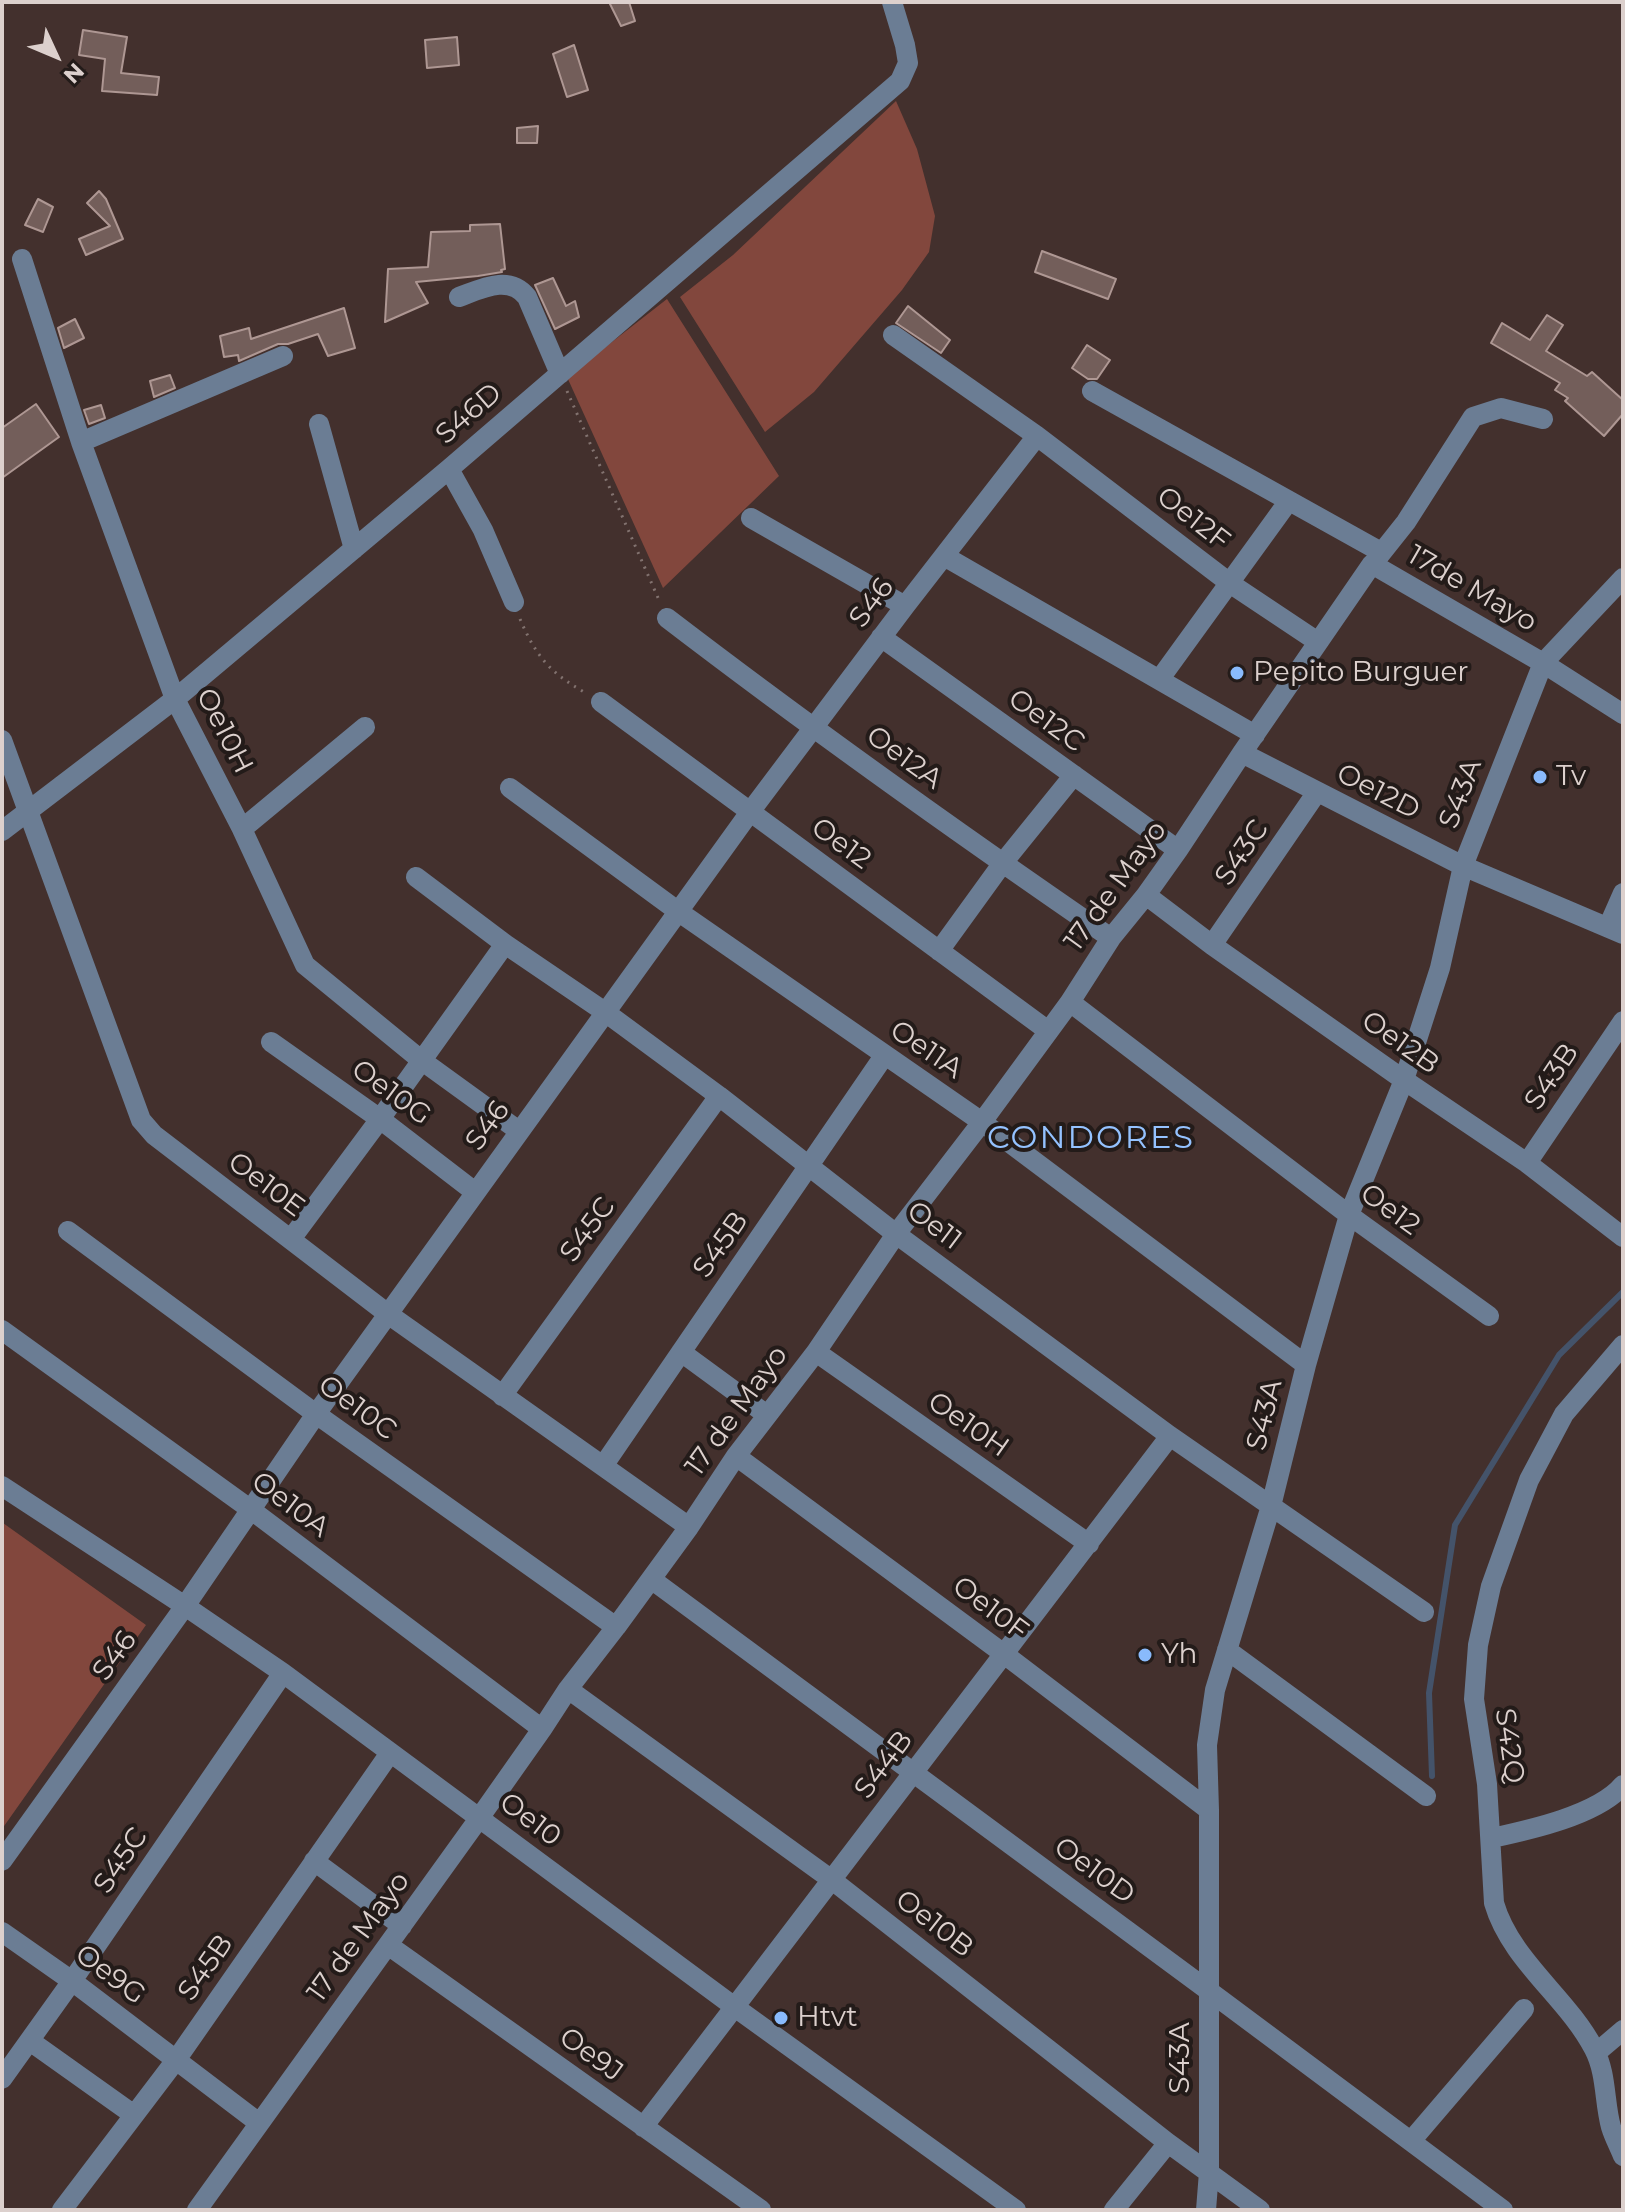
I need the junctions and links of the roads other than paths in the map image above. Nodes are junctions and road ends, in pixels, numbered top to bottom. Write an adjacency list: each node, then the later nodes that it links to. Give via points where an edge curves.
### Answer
1 (892, 2): 6 (street, S46D, via 908,63 900,81)
2 (22, 259): 11 (street, Oe10H)
3 (459, 297): 6 (street, via 493,285 522,290)
4 (893, 335): 10 (street, Oe12F)
5 (283, 356): 11 (street)
6 (560, 374): 12 (street, S46D)
7 (1092, 391): 13 (street)
8 (1543, 419): 17 (street, via 1501,408 1473,417)
9 (319, 424): 15 (street)
10 (1037, 436): 16 (street, S46); 19 (street, Oe12F)
11 (81, 442): 27 (street, Oe10H)
12 (449, 469): 15 (street, S46D); 20 (street)
13 (1288, 502): 17 (street); 19 (street)
14 (751, 518): 21 (street)
15 (354, 549): 27 (street, S46D)
16 (944, 556): 21 (street, S46); 26 (street)
17 (1377, 558): 24 (street, 17de Mayo); 25 (street, 17de Mayo)
18 (1623, 578): 25 (street)
19 (1231, 584): 24 (street, Oe12F); 26 (street)
20 (514, 602)
21 (905, 606): 23 (street, S46)
22 (667, 618): 31 (street, Oe12A)
23 (881, 637): 31 (street, S46); 35 (street, Oe12C)
24 (1318, 642): 32 (street, 17 de Mayo)
25 (1543, 663): 29 (street); 44 (street, S43A)
26 (1159, 680): 32 (street)
27 (175, 699): 38 (street, S46D); 40 (street, Oe10H)
28 (601, 702): 39 (street, Oe12)
29 (1623, 714)
30 (365, 727): 40 (street)
31 (814, 727): 39 (street, S46); 43 (street, Oe12A)
32 (1255, 735): 34 (street, 17 de Mayo)
33 (2, 740): 38 (street, Oe10E)
34 (1242, 753): 37 (street, Oe12D); 42 (street, 17 de Mayo)
35 (1074, 775): 42 (street, Oe12C); 43 (street)
36 (510, 788): 48 (street, Oe11A)
37 (1317, 792): 44 (street, Oe12D); 52 (street, S43C)
38 (28, 812): 41 (street, S46D); 73 (street, Oe10E, via 141,1120)
39 (750, 812): 48 (street, S46); 53 (street, Oe12)
40 (242, 829): 60 (street, Oe10H, via 305,965)
41 (2, 831)
42 (1178, 850): 47 (street, 17 de Mayo)
43 (1002, 864): 50 (street, Oe12A); 53 (street)
44 (1463, 866): 49 (street, Oe12D); 61 (street, S43A, via 1440,968)
45 (416, 877): 51 (street, Oe11)
46 (1623, 893): 49 (street)
47 (1146, 895): 50 (street, 17 de Mayo); 52 (street, Oe12B)
48 (679, 912): 55 (street, S46); 59 (street, Oe11A)
49 (1616, 930)
50 (1111, 938): 54 (street, 17 de Mayo)
51 (505, 944): 55 (street, Oe11); 60 (street)
52 (1212, 945): 61 (street, Oe12B)
53 (939, 951): 57 (street, Oe12)
54 (1070, 1002): 57 (street, 17 de Mayo); 69 (street, Oe12)
55 (605, 1012): 62 (street, Oe11); 65 (street, S46)
56 (1623, 1021): 66 (street, S43B)
57 (1047, 1030): 64 (street, 17 de Mayo)
58 (271, 1042): 63 (street, Oe10G)
59 (884, 1056): 64 (street, Oe11A); 67 (street, S45B)
60 (421, 1060): 63 (street); 65 (street, Oe10H)
61 (1404, 1080): 66 (street, Oe12B); 69 (street, S43A)
62 (719, 1096): 67 (street, Oe11); 81 (street, S45C)
63 (380, 1119): 68 (street, Oe10G); 73 (street)
64 (982, 1122): 71 (street, 17 de Mayo); 80 (street, Oe11A)
65 (519, 1131): 68 (street, S46)
66 (1527, 1163): 72 (street, Oe12B)
67 (809, 1166): 71 (street, Oe11); 78 (street, S45B)
68 (475, 1192): 74 (street, S46)
69 (1349, 1215): 75 (street, Oe12); 80 (street, S43A)
70 (68, 1231): 82 (street, Oe10C)
71 (896, 1234): 79 (street, 17 de Mayo); 84 (street, Oe11)
72 (1623, 1237)
73 (291, 1239): 74 (street, Oe10E)
74 (388, 1314): 81 (street, Oe10E); 82 (street, S46)
75 (1489, 1316)
76 (2, 1330): 89 (street, Oe10A)
77 (1623, 1345): 107 (street, S42Q, via 1564,1414 1529,1480 1491,1586 1478,1645 1474,1699)
78 (681, 1352): 83 (street); 86 (street, S45B)
79 (816, 1352): 83 (street, 17 de Mayo); 91 (street, Oe10H)
80 (1306, 1365): 88 (street, S43A)
81 (502, 1396): 86 (street, Oe10E)
82 (316, 1414): 89 (street, S46); 95 (street, Oe10C)
83 (767, 1415): 85 (street, 17 de Mayo)
84 (1170, 1436): 88 (street, Oe11); 91 (street, S44B)
85 (736, 1456): 90 (street, 17 de Mayo); 97 (street, Oe10F)
86 (603, 1466): 90 (street, Oe10E)
87 (2, 1486): 93 (street, Oe10)
88 (1271, 1506): 94 (street, Oe11); 96 (street, S43A)
89 (250, 1509): 93 (street, S46); 100 (street, Oe10A)
90 (689, 1527): 92 (street, 17 de Mayo)
91 (1089, 1544): 97 (street, S44B)
92 (651, 1579): 95 (street, 17 de Mayo); 102 (street, Oe10D)
93 (185, 1606): 98 (street, Oe10); 108 (street, S46)
94 (1424, 1612)
95 (616, 1627): 99 (street, 17 de Mayo)
96 (1227, 1650): 104 (street); 105 (street, S43A, via 1207,1745)
97 (1004, 1654): 102 (street, S44B); 105 (street, Oe10F)
98 (283, 1673): 101 (street, Oe10); 114 (street, S45C)
99 (568, 1689): 100 (street, 17 de Mayo); 110 (street, Oe10B)
100 (542, 1729): 106 (street, 17 de Mayo)
101 (390, 1753): 106 (street, Oe10); 109 (street, S45B)
102 (914, 1773): 110 (street, S44B); 115 (street, Oe10D)
103 (1623, 1785): 107 (street, via 1594,1806)
104 (1426, 1796)
105 (1209, 1810): 115 (street, S43A)
106 (480, 1817): 111 (street, 17 de Mayo); 116 (street, Oe10)
107 (1492, 1838): 120 (street, S42Q, via 1499,1920)
108 (2, 1861)
109 (314, 1861): 111 (street); 121 (street, S45B)
110 (832, 1880): 116 (street, S44B); 127 (street, Oe10B)
111 (402, 1926): 113 (street, 17 de Mayo)
112 (2, 1932): 114 (street, Oe9G)
113 (388, 1945): 124 (street, 17 de Mayo); 125 (street, Oe9J)
114 (72, 1981): 119 (street, S45C); 121 (street, Oe9G)
115 (1209, 1991): 126 (street, Oe10D); 129 (street, S43A)
116 (736, 2008): 125 (street, S44B); 133 (street, Oe10)
117 (1524, 2009): 126 (street)
118 (1623, 2030): 120 (street)
119 (30, 2041): 122 (street, S45C); 123 (street)
120 (1596, 2053): 128 (street, S42Q, via 1611,2128)
121 (176, 2060): 123 (street, S45B); 124 (street, Oe9G)
122 (2, 2079)
123 (134, 2115): 130 (street, S45B)
124 (259, 2123): 131 (street, 17 de Mayo)
125 (643, 2127): 132 (street, Oe9J)
126 (1411, 2141): 137 (street, Oe10D)
127 (1168, 2143): 129 (street, Oe10B); 134 (street)
128 (1623, 2156)
129 (1209, 2172): 135 (street, S43A); 136 (street, Oe10B)
130 (62, 2210)
131 (197, 2210)
132 (761, 2210)
133 (1016, 2210)
134 (1114, 2210)
135 (1206, 2210)
136 (1260, 2210)
137 (1503, 2210)

